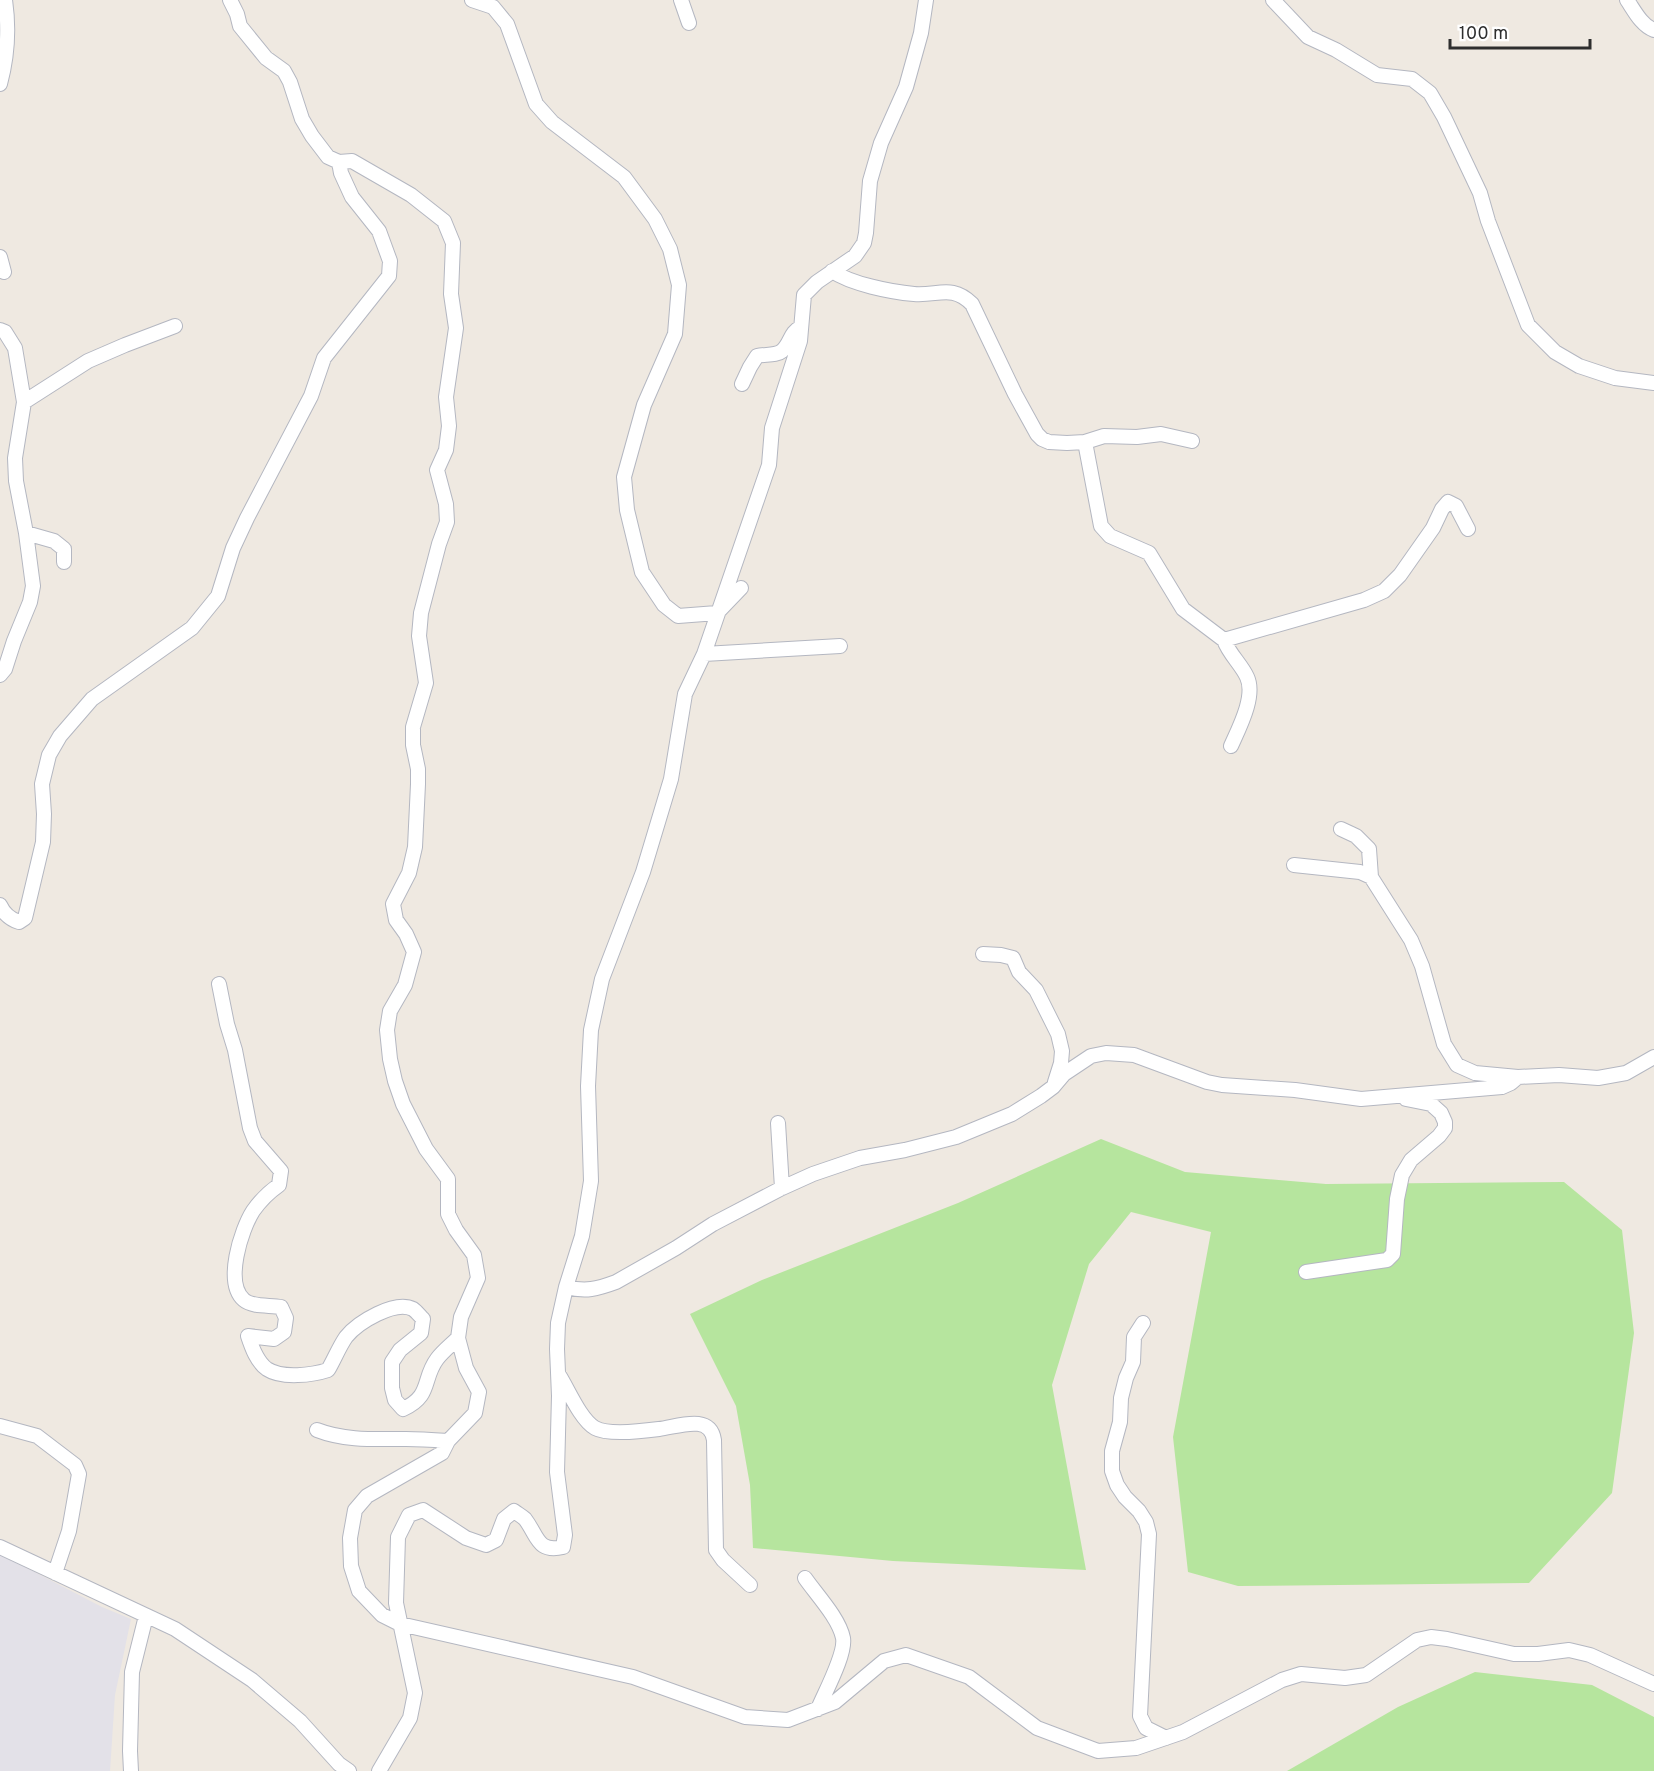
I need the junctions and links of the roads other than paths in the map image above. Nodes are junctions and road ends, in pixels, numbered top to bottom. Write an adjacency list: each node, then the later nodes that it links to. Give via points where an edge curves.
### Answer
1 (4, 0): 10 (street, via 7,31)
2 (230, 0): 11 (street, via 240,26 266,58 284,71 312,136 328,157)
3 (472, 0): 27 (street, via 493,7 507,24 536,104 552,122 624,177 655,219 670,249 679,285 675,334 644,405 624,477 627,510 642,572 664,605 678,616)
4 (681, 0): 8 (street)
5 (926, 0): 14 (street, via 906,87 881,143 870,181 864,243 855,256)
6 (1273, 0): 18 (street, via 1308,37 1377,75 1412,79 1430,93 1480,193 1528,325 1541,339 1579,366 1615,378)
7 (1627, 0): 9 (street, via 1636,15)
8 (689, 23)
9 (1654, 30)
10 (0, 84)
11 (339, 162): 36 (street, via 352,198 379,231 390,261 389,276 324,358 311,396 233,548 218,596 192,628 92,699 60,736 49,755 42,784 43,842 25,918 19,922 12,920); 48 (street, via 351,161 411,195 444,221 453,243 451,294 456,327 446,397 446,450 437,470 447,522 421,613 419,636 426,683 414,727 418,769 415,847 409,873 393,904 396,920 414,952 405,986 390,1011 387,1030 390,1059 403,1104 426,1149 448,1179 448,1214 474,1255 478,1278 461,1317)
12 (0, 257): 13 (street)
13 (4, 272)
14 (832, 272): 16 (street, via 804,295); 22 (street, via 849,281 901,292 960,294 976,311 1037,434 1049,442)
15 (175, 326): 20 (street, via 88,361)
16 (801, 327): 19 (street, via 782,351 758,356); 27 (street, via 772,428 769,465)
17 (0, 330): 20 (street, via 15,348)
18 (1654, 383)
19 (742, 384)
20 (24, 402): 24 (street, via 15,458)
21 (1192, 441): 22 (street, via 1161,434 1104,436)
22 (1085, 442): 28 (street, via 1101,526 1110,536 1149,553 1183,609)
23 (1468, 529): 28 (street, via 1456,506 1448,502 1400,575 1384,591)
24 (26, 533): 25 (street, via 54,541 64,549); 31 (street, via 33,586 30,603)
25 (64, 562)
26 (741, 588): 27 (street)
27 (717, 613): 30 (street)
28 (1224, 640): 32 (street, via 1248,678 1250,688 1246,710)
29 (840, 646): 30 (street)
30 (704, 654): 46 (street, via 685,694 671,779 643,872 602,979 591,1030 591,1181 582,1236)
31 (0, 675)
32 (1231, 746)
33 (1341, 829): 35 (street, via 1356,836 1369,849)
34 (1294, 865): 35 (street, via 1360,872)
35 (1371, 877): 40 (street, via 1411,940 1444,1044 1457,1065 1475,1073)
36 (0, 905)
37 (983, 954): 41 (street, via 1013,958 1019,972 1036,990 1062,1051)
38 (219, 984): 48 (street, via 250,1128 255,1141 281,1171 279,1185 251,1214 235,1263 237,1289 244,1300 281,1307 286,1318 284,1332 274,1339 248,1336 258,1359 279,1374 316,1374 328,1370 347,1337 365,1320 401,1306 414,1310 423,1319 421,1333 392,1362 392,1388 403,1409 415,1404 423,1394 437,1359)
39 (1654, 1057): 40 (street, via 1626,1073 1612,1076)
40 (1518, 1077): 42 (street, via 1502,1087)
41 (1053, 1086): 42 (street, via 1090,1056 1121,1053 1222,1085 1361,1100); 44 (street, via 1012,1114 956,1137 860,1158)
42 (1398, 1097): 45 (street, via 1431,1104 1441,1113 1445,1128 1411,1160 1402,1175 1393,1254 1387,1260)
43 (778, 1123): 44 (street)
44 (782, 1188): 46 (street, via 616,1282 598,1289)
45 (1306, 1272)
46 (566, 1287): 49 (street, via 558,1323)
47 (1143, 1323): 61 (street, via 1134,1337 1133,1362 1121,1398 1112,1472 1146,1522 1149,1534 1140,1716 1146,1728)
48 (458, 1338): 52 (street, via 466,1368 479,1392 475,1413)
49 (558, 1373): 56 (street, via 596,1429 660,1429 691,1423 707,1426 714,1440 716,1550); 58 (street, via 557,1472 565,1535 562,1547 552,1550 540,1544 524,1517 514,1511 504,1519 496,1540 486,1545 466,1538 423,1510 409,1515 398,1537 396,1603)
50 (0, 1426): 54 (street, via 37,1436 75,1465 79,1474 69,1531)
51 (317, 1430): 52 (street, via 329,1435)
52 (448, 1441): 58 (street, via 442,1453 367,1496 355,1510 351,1566 359,1591 382,1615)
53 (0, 1547): 54 (street)
54 (55, 1573): 57 (street)
55 (804, 1578): 60 (street, via 835,1620 843,1638 841,1654)
56 (750, 1585)
57 (146, 1616): 62 (street, via 132,1672); 63 (street, via 174,1629 252,1680)
58 (400, 1624): 60 (street, via 633,1677 745,1717 788,1720); 64 (street, via 415,1693 410,1718)
59 (1654, 1684): 61 (street, via 1590,1655 1569,1650 1514,1654 1431,1637 1417,1640 1366,1675 1345,1678 1301,1674 1282,1680)
60 (818, 1709): 61 (street, via 835,1702 884,1661 906,1655 969,1677 1037,1728 1098,1751 1136,1748)
61 (1166, 1738)
62 (131, 1771)
63 (349, 1771)
64 (379, 1771)

